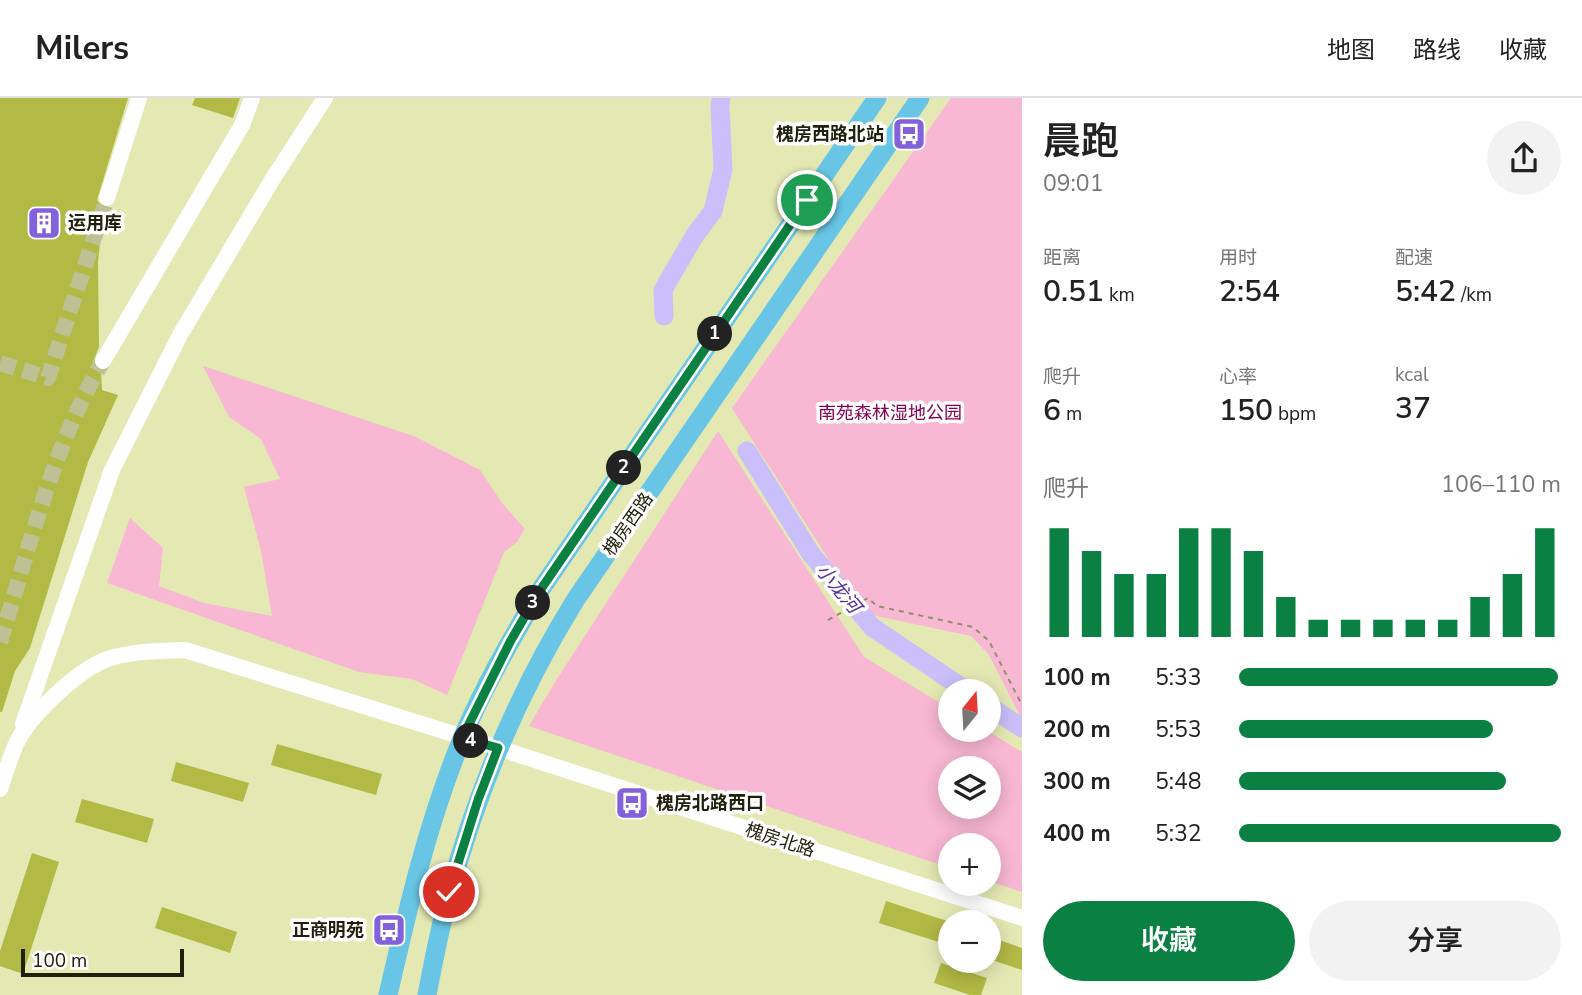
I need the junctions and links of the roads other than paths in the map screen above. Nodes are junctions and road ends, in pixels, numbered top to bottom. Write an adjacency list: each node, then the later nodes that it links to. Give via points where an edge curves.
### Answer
1 (139, 98): 6 (street)
2 (252, 98): 7 (street, via 242,124)
3 (324, 98): 9 (street, via 180,335 112,470)
4 (877, 98): 8 (main road, 槐房西路, via 539,592)
5 (920, 98): 10 (main road, 槐房西路, via 576,599)
6 (107, 198)
7 (103, 361)
8 (462, 738): 9 (street, 槐房北路, via 185,650 145,651 104,660 71,681 34,716); 10 (street, 槐房北路); 13 (main road, 槐房西路, via 426,844)
9 (17, 743): 11 (street)
10 (498, 748): 12 (street, 槐房北路); 14 (main road, 槐房西路, via 449,892)
11 (0, 789)
12 (1022, 918)
13 (388, 995)
14 (427, 995)

